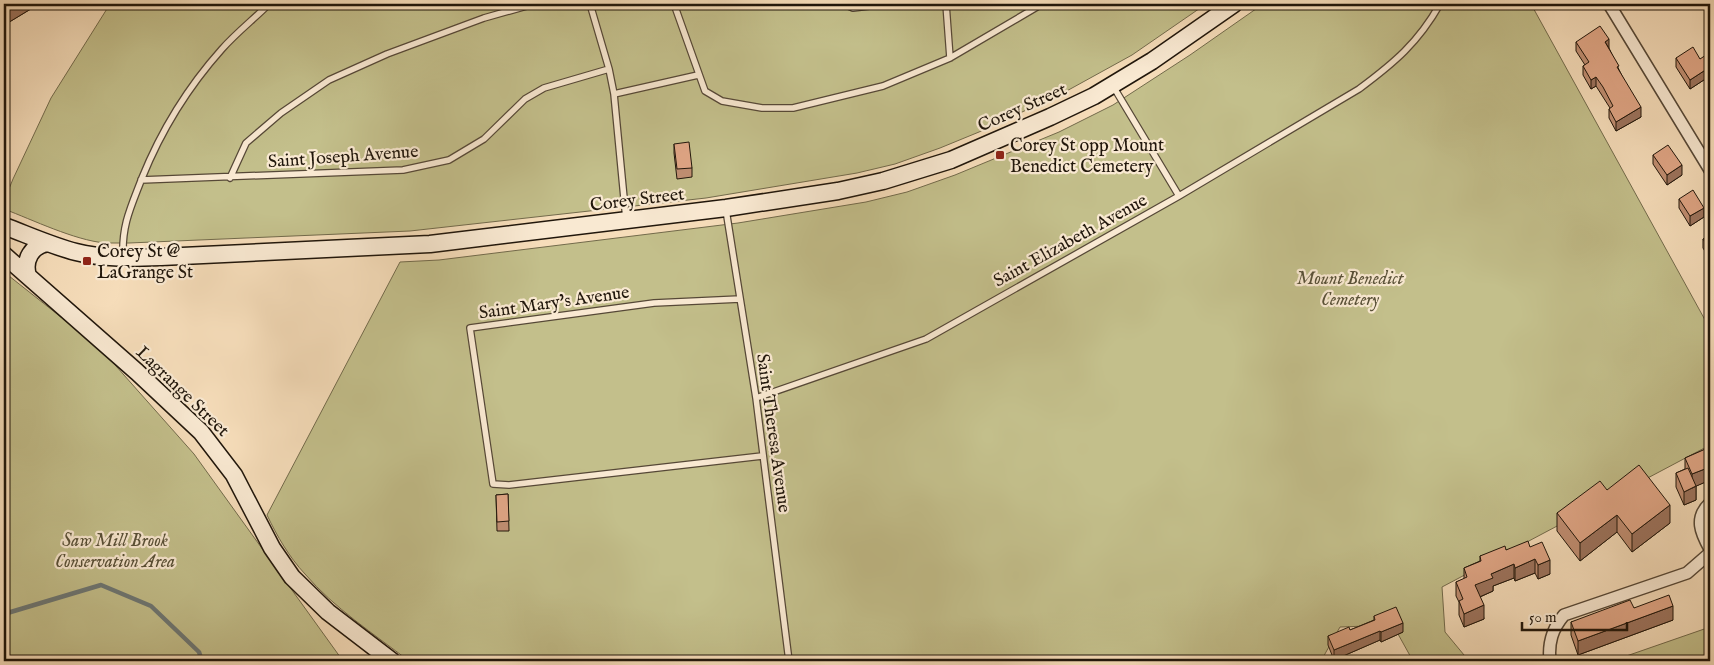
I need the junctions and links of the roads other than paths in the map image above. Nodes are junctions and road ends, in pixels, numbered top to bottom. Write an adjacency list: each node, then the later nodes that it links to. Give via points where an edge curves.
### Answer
1 (269, 4): 19 (lane, via 222,49 177,107 154,148)
2 (534, 4): 18 (lane, via 484,18 405,47 329,80 281,113 246,143)
3 (590, 4): 13 (lane)
4 (674, 4): 14 (lane)
5 (844, 4): 6 (lane, via 853,8)
6 (886, 4)
7 (946, 4): 12 (lane)
8 (1042, 4): 12 (lane)
9 (1234, 4): 15 (street, Corey Street)
10 (1440, 4): 20 (lane, Saint Elizabeth Avenue, via 1418,38 1359,90)
11 (1610, 4): 17 (street)
12 (950, 58): 14 (lane, via 883,86 793,108 762,108 722,101 705,91)
13 (609, 69): 16 (lane); 18 (lane, Saint Joseph Avenue, via 538,91 525,99 484,139 449,160 403,170)
14 (698, 75): 16 (lane)
15 (1113, 85): 20 (lane); 21 (street, Corey Street, via 1050,117 904,176 853,188)
16 (614, 94): 22 (lane)
17 (1710, 170)
18 (230, 178): 19 (lane, Saint Joseph Avenue)
19 (142, 180): 26 (lane, via 124,229)
20 (1179, 196): 29 (lane, Saint Elizabeth Avenue, via 926,339)
21 (726, 208): 22 (street, Corey Street); 28 (lane, Saint Theresa Avenue)
22 (626, 221): 26 (street, Corey Street, via 402,246)
23 (4, 226): 24 (street, Corey Street)
24 (48, 242): 26 (street, Corey Street, via 82,253); 27 (street, via 29,254 26,264)
25 (4, 255): 27 (street, Lagrange Street)
26 (123, 257)
27 (28, 276): 34 (street, Lagrange Street, via 201,432 234,475 272,548 292,577 328,612)
28 (740, 299): 29 (lane, Saint Theresa Avenue); 30 (lane, Saint Mary's Avenue, via 654,303 470,328 493,484 509,485)
29 (756, 398): 30 (lane, Saint Theresa Avenue)
30 (762, 456): 35 (lane, Saint Theresa Avenue)
31 (1710, 503): 32 (street, via 1700,518 1702,534)
32 (1710, 549)
33 (1710, 553): 36 (street, via 1687,573 1564,615 1550,640)
34 (392, 661)
35 (789, 661)
36 (1550, 661)

